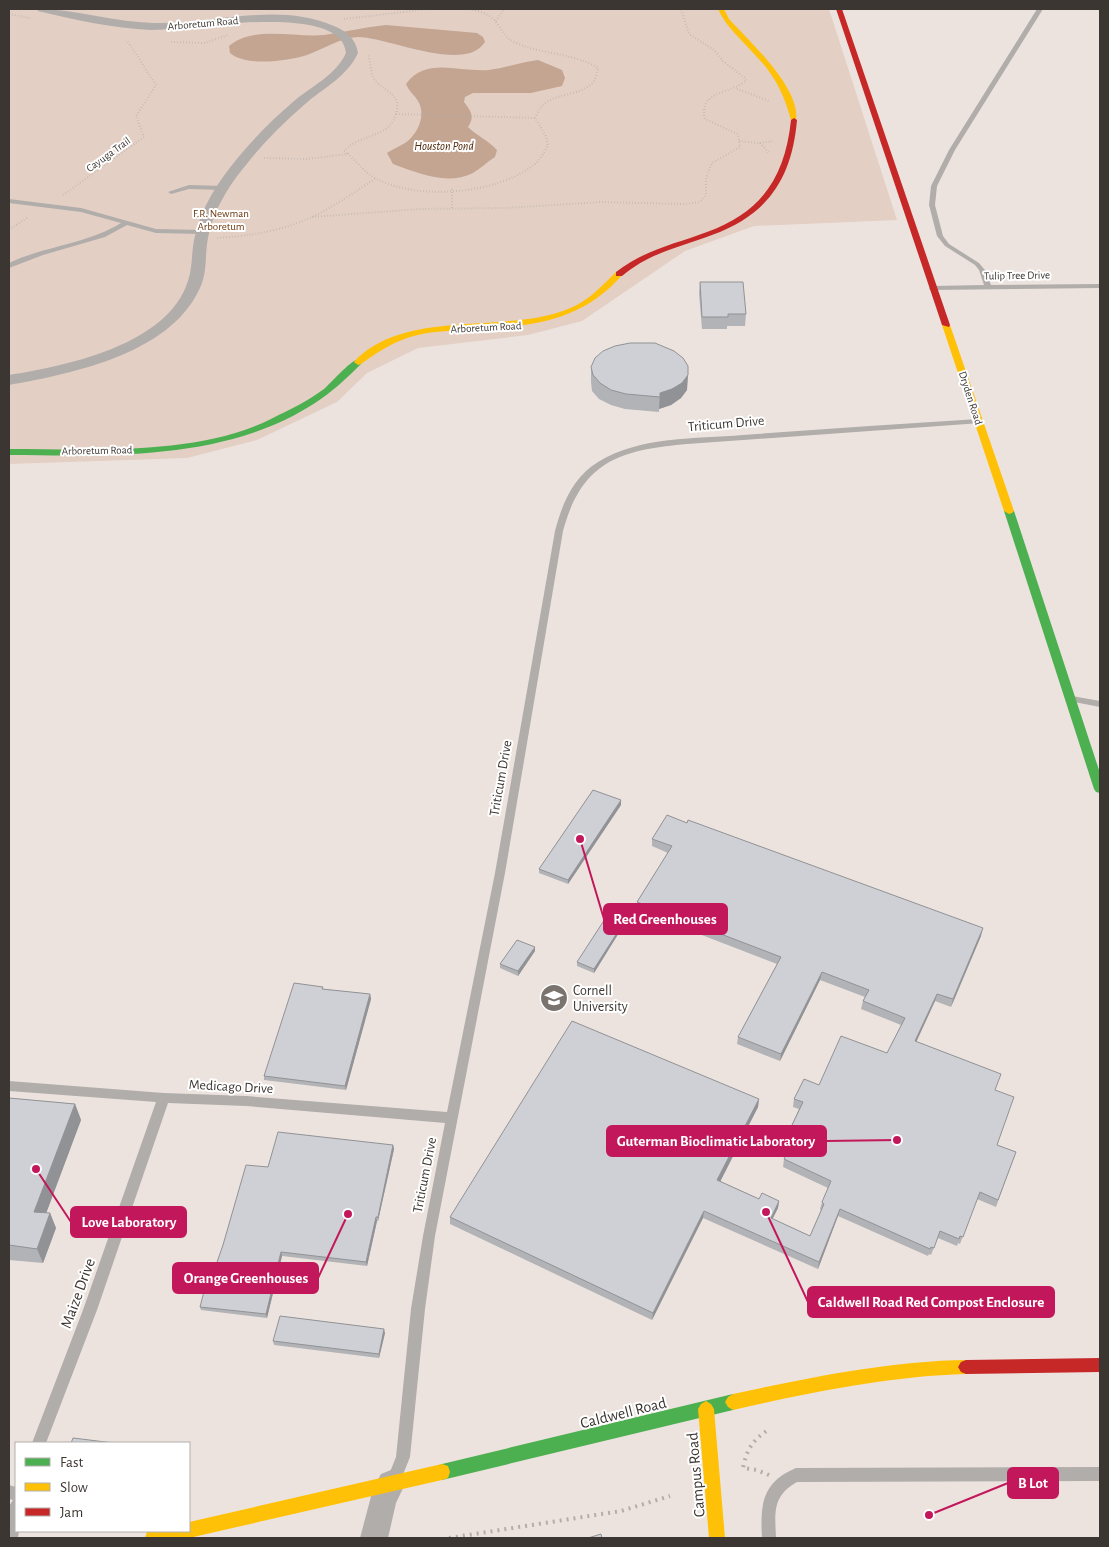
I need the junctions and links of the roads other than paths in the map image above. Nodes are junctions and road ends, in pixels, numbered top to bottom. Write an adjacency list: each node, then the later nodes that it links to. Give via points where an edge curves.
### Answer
1 (42, 9): 5 (street, Arboretum Road, via 132,26 168,27 271,18 314,23 343,35 351,45 350,59 290,111 246,156)
2 (721, 9): 16 (street, Arboretum Road, via 726,20 779,78 794,115 791,155 782,176 763,201 743,219 723,230 648,253 628,265 592,299 558,316 495,328 450,328 405,337 384,345 367,354 324,394 292,413 253,429 209,441 147,449)
3 (839, 9): 13 (street, Dryden Road)
4 (1040, 9): 11 (lane, via 965,127 934,186 932,206 940,236 947,245 982,270)
5 (223, 188): 6 (lane, via 189,187); 9 (street)
6 (171, 192)
7 (9, 202): 8 (lane, via 98,214)
8 (126, 223): 9 (lane, via 156,231); 10 (lane, via 98,238 40,253)
9 (202, 236): 14 (street, via 192,291 178,310 157,329 93,361)
10 (9, 266)
11 (988, 286): 12 (lane, Tulip Tree Drive); 13 (lane, Tulip Tree Drive)
12 (1100, 286)
13 (933, 288): 15 (street, Dryden Road)
14 (9, 380)
15 (978, 421): 17 (street, Dryden Road); 22 (lane, Triticum Drive, via 657,446 616,456 588,472 578,485 569,500 559,531 500,873)
16 (9, 452)
17 (1071, 699): 18 (lane); 19 (street, Dryden Road)
18 (1100, 704)
19 (1100, 789)
20 (9, 1086): 21 (lane, Medicago Drive)
21 (164, 1098): 22 (lane, Medicago Drive, via 246,1101); 25 (lane, Maize Drive, via 90,1310)
22 (452, 1118): 27 (lane, Triticum Drive, via 428,1236 403,1457)
23 (1100, 1365): 24 (street, Caldwell Road, via 948,1367 858,1378 766,1394)
24 (706, 1409): 27 (street, Caldwell Road); 34 (street, Campus Road)
25 (39, 1442)
26 (1100, 1474): 35 (lane, via 796,1475 773,1492 769,1502)
27 (391, 1484): 29 (street, Caldwell Road); 33 (street, via 383,1499)
28 (15, 1512): 31 (lane)
29 (190, 1529)
30 (178, 1532): 32 (street, Caldwell Road)
31 (11, 1538)
32 (153, 1538)
33 (374, 1538)
34 (717, 1538)
35 (769, 1538)

